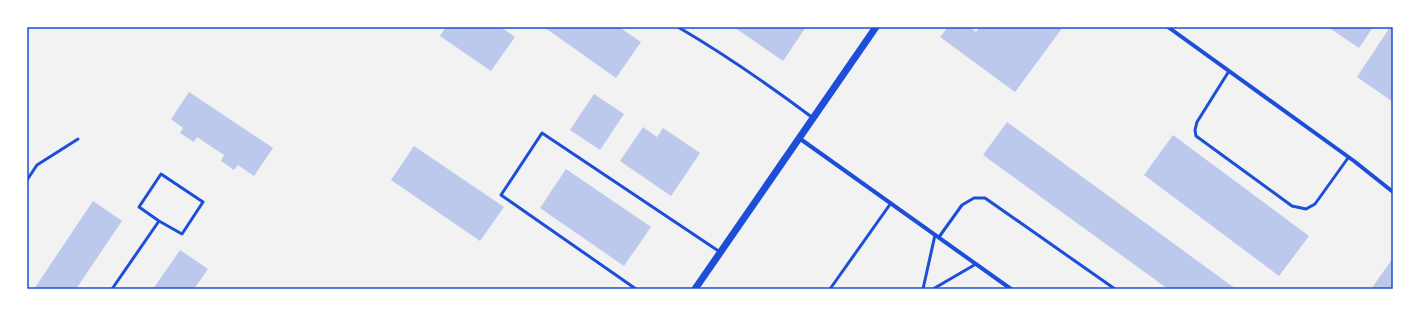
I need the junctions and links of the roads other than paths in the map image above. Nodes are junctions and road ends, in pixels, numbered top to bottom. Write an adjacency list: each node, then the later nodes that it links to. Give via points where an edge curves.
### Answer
1 (678, 27): 5 (lane)
2 (876, 27): 5 (street)
3 (1168, 27): 4 (street)
4 (1229, 71): 8 (street); 8 (lane, via 1197,122 1194,130 1196,136 1292,206 1306,209 1315,204)
5 (812, 118): 7 (street)
6 (78, 138): 9 (lane, via 37,165)
7 (799, 138): 11 (street); 14 (street)
8 (1348, 158): 10 (street)
9 (27, 180)
10 (1393, 192)
11 (890, 203): 13 (street); 19 (lane)
12 (160, 221): 12 (lane, via 182,234 203,202 161,174 139,207); 16 (lane)
13 (937, 236): 15 (street); 20 (lane); 23 (lane, via 962,205 974,198 985,198)
14 (720, 252): 17 (lane, via 542,133 501,195); 18 (street)
15 (976, 264): 21 (lane); 22 (street)
16 (112, 289)
17 (636, 289)
18 (694, 289)
19 (830, 289)
20 (923, 289)
21 (933, 289)
22 (1011, 289)
23 (1115, 289)

